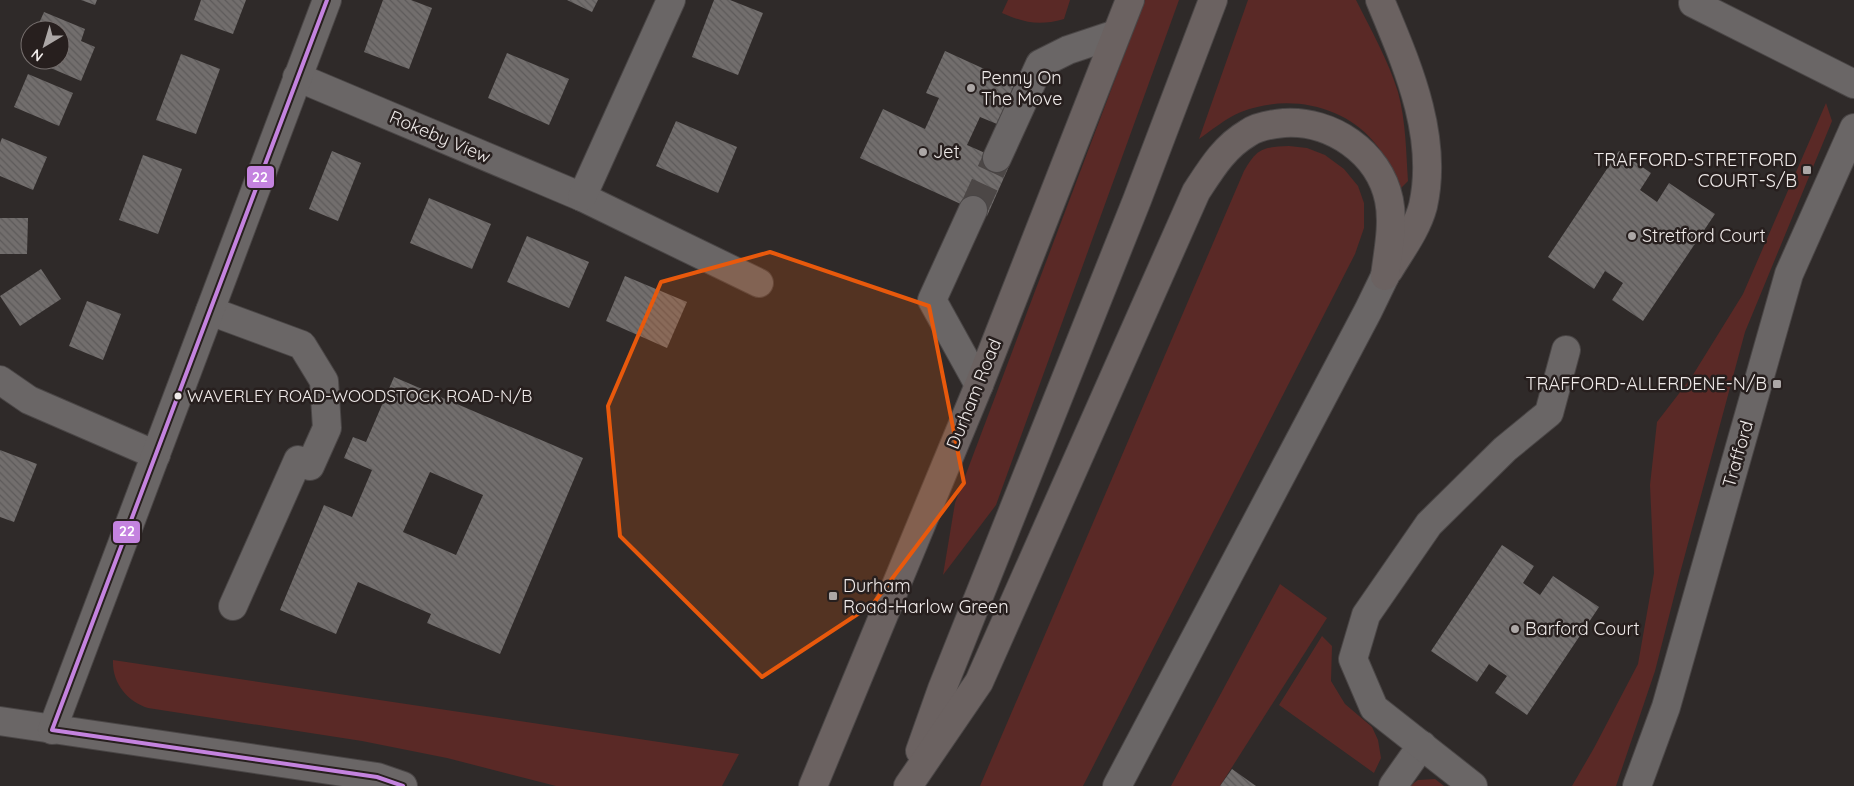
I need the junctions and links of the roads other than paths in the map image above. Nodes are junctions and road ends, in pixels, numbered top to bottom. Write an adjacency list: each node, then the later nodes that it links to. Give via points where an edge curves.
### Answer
1 (327, 0): 8 (street)
2 (671, 0): 12 (street)
3 (1130, 0): 7 (main road, Durham Road)
4 (1213, 0): 27 (main road, via 1130,218 942,689)
5 (1380, 0): 14 (main road, via 1420,108 1426,141 1422,206 1413,231)
6 (1693, 3): 9 (street)
7 (1116, 34): 11 (street, via 1068,50 1040,64); 19 (main road, Durham Road)
8 (297, 77): 12 (street, Rokeby View); 16 (street)
9 (1854, 84)
10 (1854, 128): 31 (street, Trafford, via 1789,274 1666,706)
11 (997, 158)
12 (582, 197): 15 (street, Rokeby View)
13 (973, 210): 19 (street, via 932,300)
14 (1385, 276): 27 (main road, via 1390,231 1389,200 1380,175 1365,155 1343,137 1323,127 1300,122 1273,124 1249,132 1225,150 1196,192 979,682); 28 (street)
15 (759, 283)
16 (210, 310): 20 (street); 21 (street, via 302,345 324,381 327,428 310,466 298,460)
17 (1566, 350): 24 (street, via 1549,412 1505,449 1429,524 1366,615 1353,659 1374,708)
18 (0, 380): 20 (street, via 29,400)
19 (979, 385): 26 (main road, Durham Road)
20 (156, 455): 23 (street)
21 (233, 606)
22 (1, 725): 23 (street)
23 (52, 730): 25 (street, via 377,777)
24 (1422, 746): 29 (street); 30 (street)
25 (403, 786)
26 (813, 786)
27 (907, 786)
28 (1117, 786)
29 (1393, 786)
30 (1472, 786)
31 (1637, 786)

